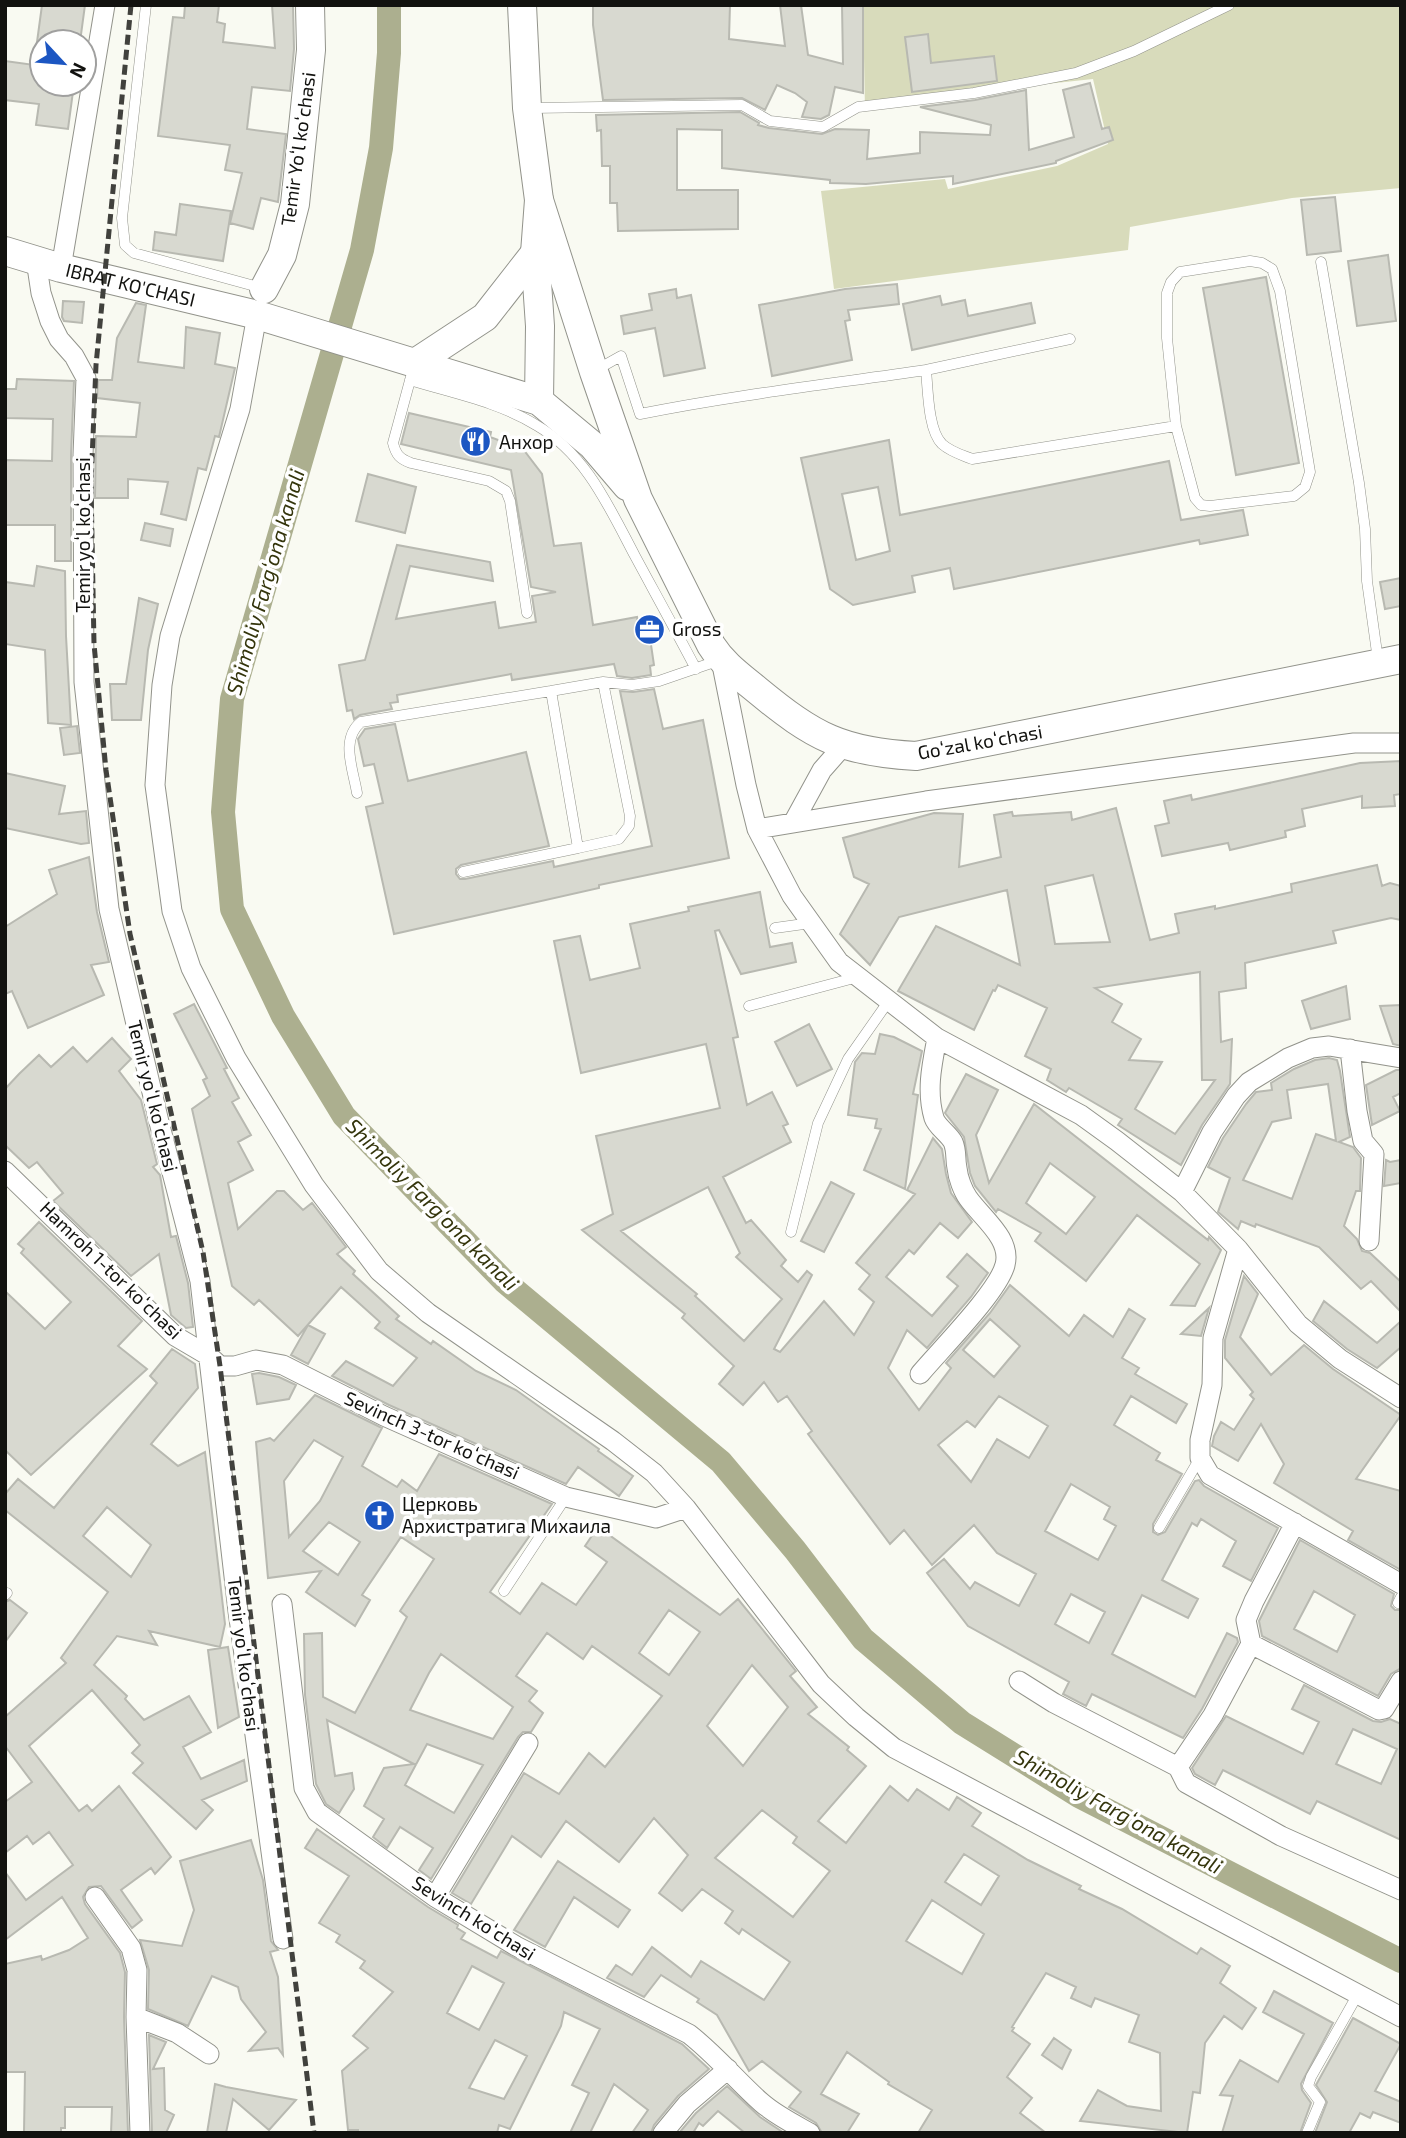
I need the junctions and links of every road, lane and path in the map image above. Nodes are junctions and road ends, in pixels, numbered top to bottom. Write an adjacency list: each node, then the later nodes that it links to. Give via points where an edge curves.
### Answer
1 (105, 5): 11 (street, Temir yoʻl koʻchasi)
2 (146, 5): 12 (lane, via 122,218 125,245 134,253)
3 (310, 5): 12 (main road, Temir Yoʻl koʻchasi, via 311,50 295,204 282,255)
4 (522, 5): 6 (main road)
5 (1229, 5): 6 (lane, via 1076,74 974,93 858,107 823,127 770,121 742,105)
6 (527, 108): 7 (main road)
7 (539, 200): 9 (main road); 16 (main road)
8 (5, 251): 11 (main road, IBRAT KO'CHASI)
9 (535, 253): 15 (main road, via 485,317); 17 (main road)
10 (1321, 262): 21 (lane, via 1359,483 1367,581)
11 (49, 264): 12 (main road, IBRAT KO'CHASI); 45 (street, Temir yoʻl koʻchasi, via 41,293 50,321 86,378 84,682 109,909 200,1281)
12 (260, 302): 15 (main road, IBRAT KO'CHASI, via 388,354); 50 (street, via 240,409 170,636 162,685 155,785 172,911 191,968 236,1058 314,1185 379,1271 428,1313 613,1441)
13 (1070, 339): 14 (lane)
14 (926, 370): 16 (lane, via 720,398 640,414 621,356); 18 (lane, via 934,431 942,444 972,458)
15 (413, 371): 17 (main road, IBRAT KO'CHASI); 20 (lane, via 393,443 395,451 411,463 489,481 506,491); 22 (lane, via 509,411 563,444 586,469)
16 (594, 372): 19 (main road)
17 (539, 401): 19 (main road, via 592,445)
18 (1176, 426): 18 (lane, via 1195,498 1201,505 1294,496 1305,487 1310,472 1280,291 1272,270 1262,263 1180,272 1171,282 1167,338)
19 (638, 499): 22 (main road, Goʻzal koʻchasi, via 711,645)
20 (527, 613)
21 (1390, 661): 26 (main road, Goʻzal koʻchasi, via 916,756 876,754)
22 (708, 665): 23 (lane, via 659,681 632,685); 26 (main road, Goʻzal koʻchasi, via 794,720); 29 (street)
23 (603, 682): 24 (lane); 30 (lane, via 629,826 619,839)
24 (551, 691): 27 (lane, via 361,722 348,739); 30 (lane)
25 (1401, 743): 28 (street, via 1340,744)
26 (844, 745): 28 (street, via 822,770)
27 (357, 793)
28 (793, 823): 29 (street)
29 (757, 829): 32 (street)
30 (578, 848): 31 (lane)
31 (463, 872)
32 (811, 923): 33 (lane); 34 (street, via 839,962)
33 (775, 928)
34 (858, 977): 35 (street); 36 (lane)
35 (888, 1002): 37 (street); 42 (lane, via 848,1059 818,1123)
36 (749, 1006)
37 (937, 1038): 41 (street, via 1081,1115); 46 (street, via 930,1075 934,1122 950,1136 966,1195 1004,1244 1007,1255 993,1289)
38 (1350, 1049): 39 (street); 41 (street, via 1312,1048 1249,1082 1212,1132); 43 (street, via 1363,1141 1374,1154)
39 (1401, 1058)
40 (5, 1171): 45 (street, Hamroh 1-tor koʻchasi, via 176,1336)
41 (1182, 1192): 44 (street)
42 (791, 1232)
43 (1369, 1241)
44 (1238, 1250): 47 (street, via 1297,1324 1340,1359); 48 (street, via 1213,1338 1212,1385)
45 (215, 1361): 49 (street, Sevinch 3-tor koʻchasi, via 235,1366 267,1360 282,1365); 64 (street, Temir yoʻl koʻchasi, via 238,1611)
46 (919, 1374)
47 (1401, 1398)
48 (1200, 1458): 51 (street, via 1210,1475); 52 (lane)
49 (566, 1497): 50 (street, Sevinch 3-tor koʻchasi, via 656,1518); 53 (lane)
50 (686, 1508): 65 (street, via 821,1684 894,1748)
51 (1295, 1523): 54 (street); 56 (street, via 1246,1620)
52 (1159, 1528)
53 (504, 1591)
54 (1400, 1595)
55 (282, 1604): 63 (street, Sevinch koʻchasi, via 309,1801 332,1824)
56 (1251, 1644): 58 (street, via 1378,1710 1390,1703); 60 (street, via 1213,1715)
57 (1019, 1681): 60 (street)
58 (1401, 1681)
59 (528, 1743): 63 (street)
60 (1178, 1767): 61 (street, via 1186,1783 1282,1836)
61 (1401, 1889)
62 (95, 1897): 66 (street, via 131,1948 137,1970)
63 (435, 1897): 69 (street, Sevinch koʻchasi, via 516,1946 689,2034)
64 (283, 1939)
65 (1358, 1994): 67 (street); 73 (lane, via 1311,2077 1308,2086 1320,2102)
66 (136, 2017): 68 (street, via 177,2033); 70 (street)
67 (1401, 2017)
68 (209, 2054)
69 (728, 2068): 71 (street, via 687,2104); 72 (street, Sevinch koʻchasi, via 762,2103)
70 (140, 2133)
71 (663, 2133)
72 (810, 2133)
73 (1307, 2133)

